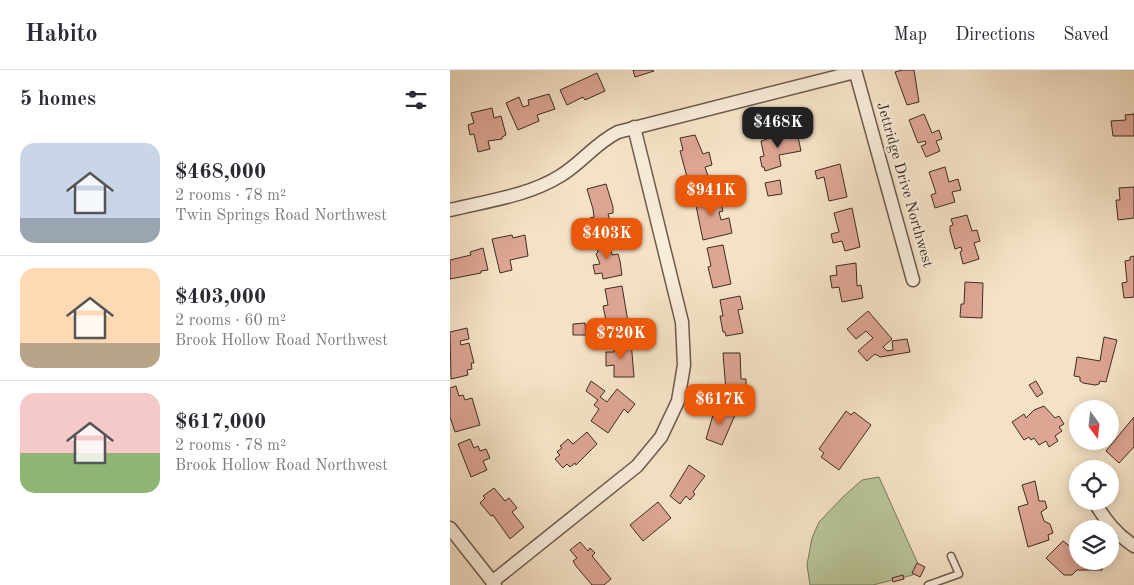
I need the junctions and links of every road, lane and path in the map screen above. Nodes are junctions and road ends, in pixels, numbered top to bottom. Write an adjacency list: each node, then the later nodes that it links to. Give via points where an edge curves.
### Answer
1 (855, 71): 2 (street); 4 (street, Jettridge Drive Northwest)
2 (634, 127): 3 (street, via 604,139 548,184); 9 (street, via 682,322 684,364 678,401 661,437 637,466)
3 (450, 210)
4 (913, 280)
5 (1099, 510): 7 (street, via 1122,538)
6 (450, 528): 9 (street)
7 (1134, 546)
8 (951, 556): 10 (lane, via 959,574)
9 (494, 583)
10 (928, 585)

